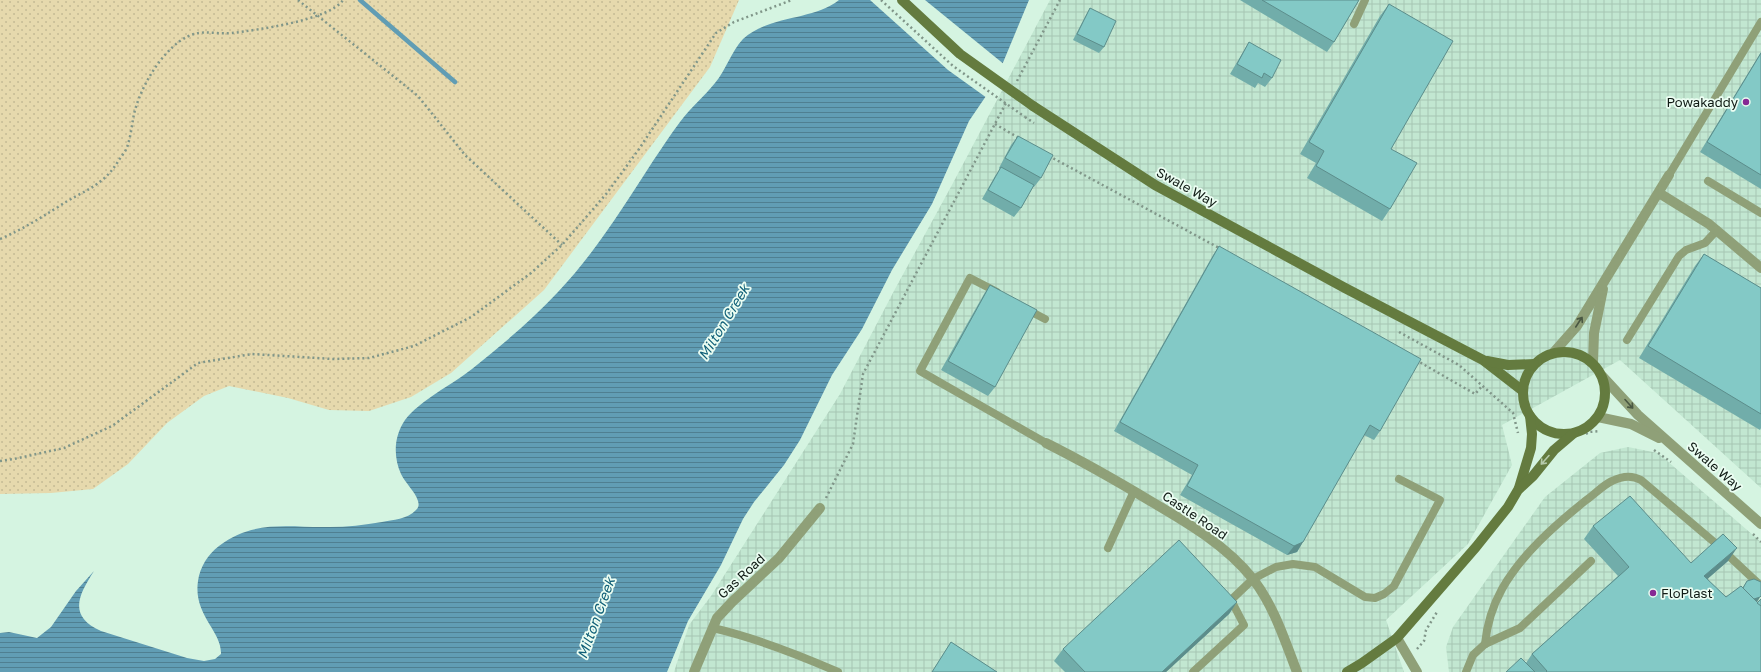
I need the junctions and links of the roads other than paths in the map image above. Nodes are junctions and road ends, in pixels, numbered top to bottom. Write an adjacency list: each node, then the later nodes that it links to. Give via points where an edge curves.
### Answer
1 (902, 0): 17 (main road, Swale Way, bridge, via 960,54 1033,106 1155,185)
2 (1365, 0): 4 (lane)
3 (1761, 22): 5 (lane)
4 (1354, 24)
5 (1669, 175): 7 (street)
6 (1708, 180): 8 (lane)
7 (1659, 193): 9 (street); 11 (street)
8 (1761, 214)
9 (1716, 230): 10 (street); 15 (lane, via 1705,243 1686,250 1679,256)
10 (1761, 268)
11 (1605, 281): 16 (street, one-way to 11, via 1577,326); 18 (street, via 1594,333)
12 (1004, 296): 25 (lane, via 970,278 920,371)
13 (1018, 304): 14 (lane)
14 (1044, 319)
15 (1627, 340)
16 (1554, 352): 18 (main road, via 1568,351); 19 (main road)
17 (1483, 360): 19 (main road, Swale Way, via 1508,365); 21 (main road, Swale Way)
18 (1593, 362): 20 (main road)
19 (1534, 364): 21 (main road, via 1528,372)
20 (1602, 376): 23 (main road, via 1606,389 1604,404); 26 (street, Swale Way, one-way to 26, via 1638,415)
21 (1523, 391): 22 (main road, via 1524,404)
22 (1530, 416): 24 (main road, via 1538,425 1549,431); 28 (main road, via 1531,448)
23 (1598, 417): 24 (main road); 26 (street, Swale Way, via 1630,424)
24 (1579, 435): 28 (main road, one-way to 28, via 1554,450)
25 (1046, 443): 29 (street, Castle Road)
26 (1670, 443): 31 (street, Swale Way)
27 (1399, 479): 34 (lane, via 1440,500 1394,586 1384,594 1375,598 1364,597 1315,567 1293,564 1276,567)
28 (1518, 490): 37 (main road, via 1508,507 1476,547)
29 (1134, 491): 32 (lane); 34 (street, Castle Road, via 1218,545)
30 (820, 508): 36 (street, Gas Road, via 780,558 717,618)
31 (1761, 524)
32 (1108, 548)
33 (1591, 561): 38 (lane, via 1520,628)
34 (1253, 579): 41 (lane, via 1231,600 1244,625); 42 (street, Castle Road, via 1274,613)
35 (1761, 586): 38 (lane, via 1641,480 1634,476 1625,477 1612,481 1592,496 1548,531 1532,550 1502,588 1486,626)
36 (713, 628): 39 (street, Gas Road); 40 (lane, via 737,633 800,655)
37 (1397, 638): 43 (main road); 44 (street)
38 (1486, 644): 45 (lane, via 1473,655)
39 (694, 672)
40 (838, 672)
41 (1193, 672)
42 (1297, 672)
43 (1347, 672)
44 (1418, 672)
45 (1466, 672)

